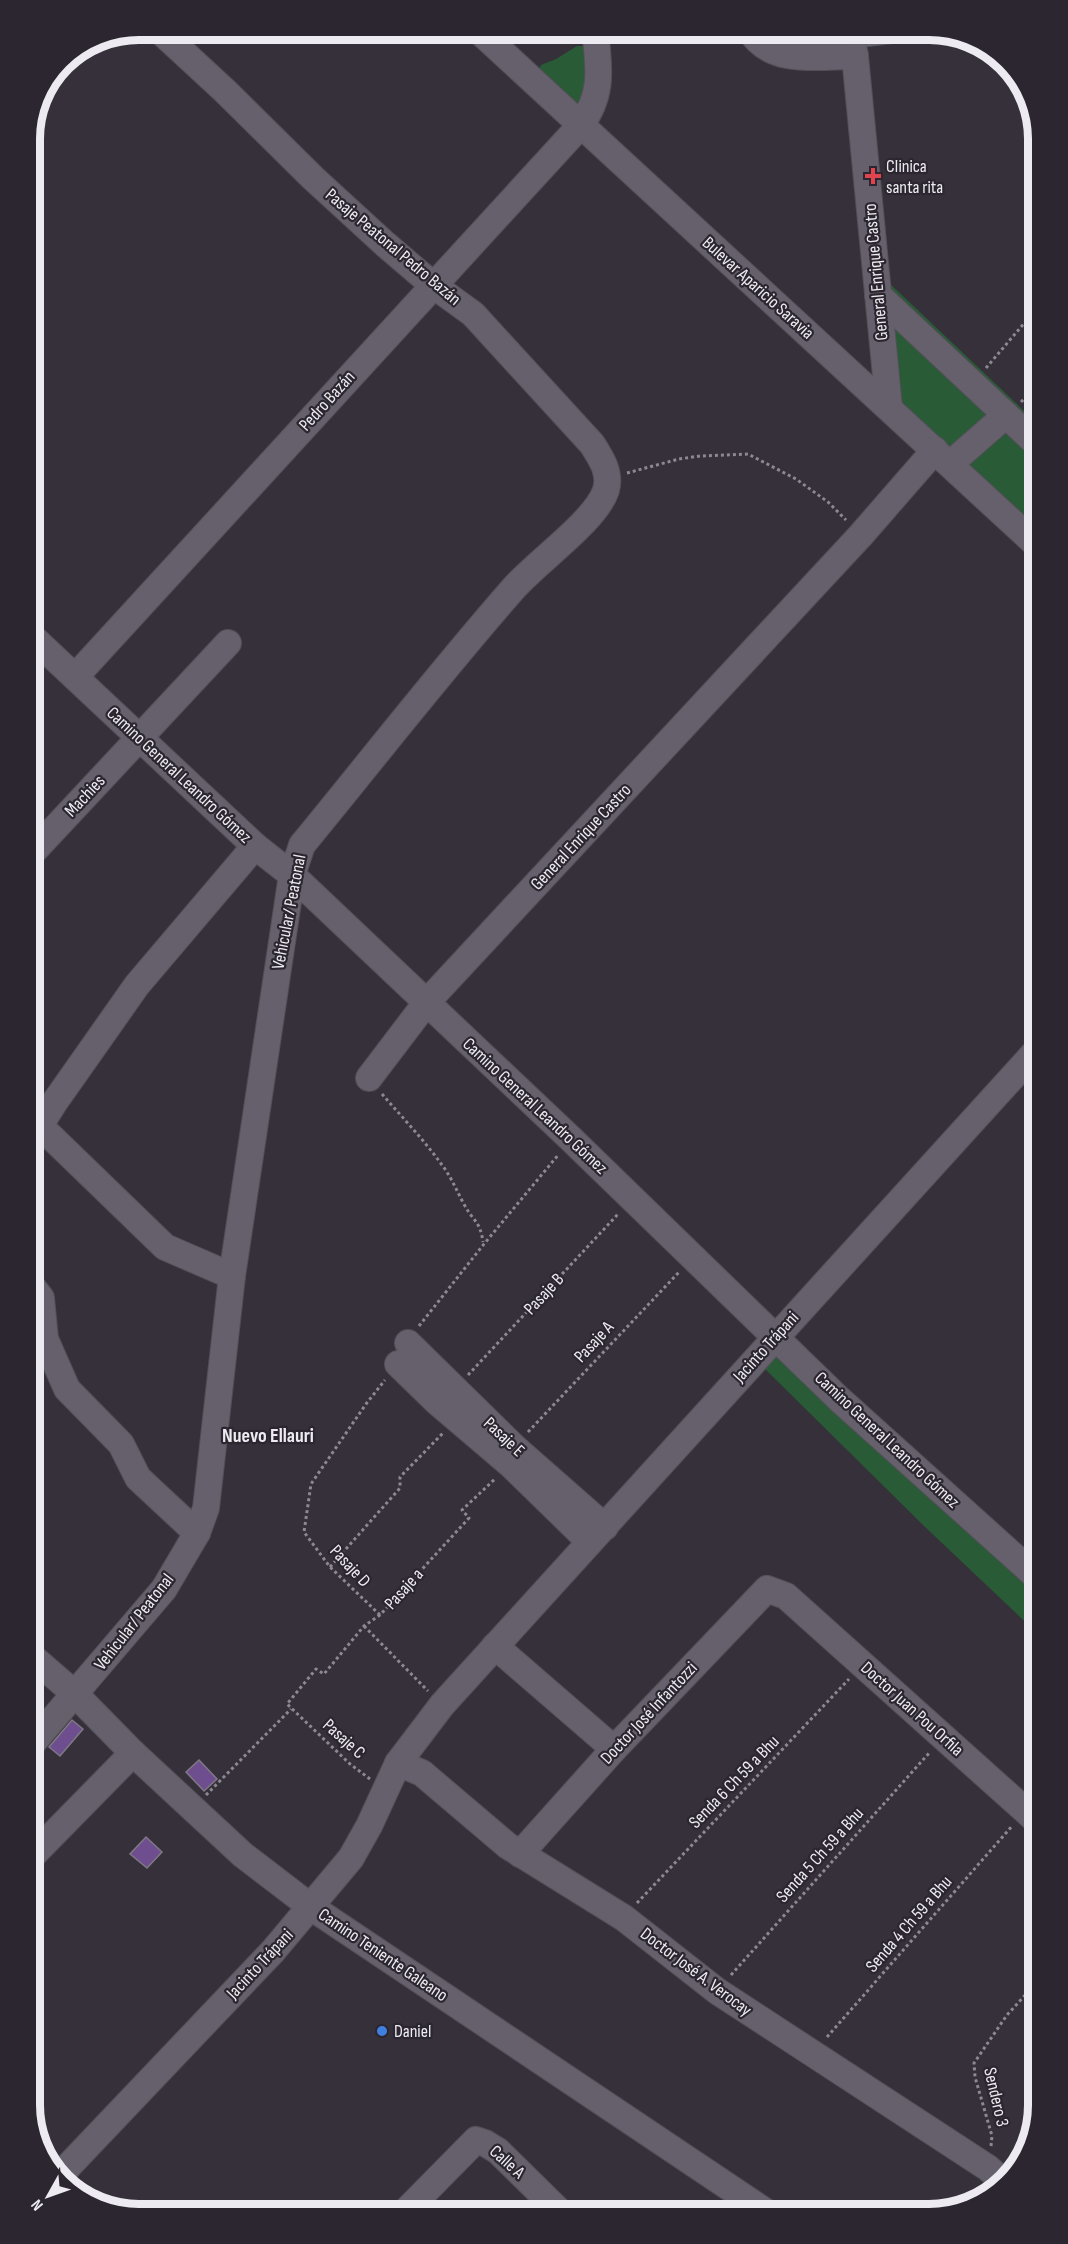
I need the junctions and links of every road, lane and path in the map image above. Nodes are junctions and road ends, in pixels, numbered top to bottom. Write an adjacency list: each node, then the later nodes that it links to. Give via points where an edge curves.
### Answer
1 (170, 40): 8 (street, Pasaje Peatonal Pedro Bazán, via 312,178)
2 (489, 40): 7 (street, Bulevar Aparicio Saravia)
3 (852, 40): 9 (street, General Enrique Castro)
4 (596, 41): 7 (street, Pedro Bazán, via 599,82 591,112)
5 (757, 41): 6 (street, via 773,52 802,56)
6 (849, 41)
7 (580, 126): 8 (street, Pedro Bazán); 12 (street, Bulevar Aparicio Saravia)
8 (433, 285): 16 (street, Pasaje Peatonal Pedro Bazán, via 472,314 579,428 592,444); 21 (street, Pedro Bazán)
9 (878, 295): 11 (street); 12 (street, General Enrique Castro)
10 (1028, 319): 11 (path)
11 (973, 383): 13 (street)
12 (889, 407): 15 (street, Bulevar Aparicio Saravia)
13 (1006, 415): 14 (street); 15 (street, General Enrique Castro)
14 (1028, 436)
15 (943, 457): 17 (street, General Enrique Castro); 18 (street, Bulevar Aparicio Saravia)
16 (608, 478): 17 (path, via 679,459 748,454 796,479 828,502); 25 (street, Vehicular/ Peatonal, via 595,509 514,587 302,845)
17 (861, 535): 26 (street, General Enrique Castro)
18 (1028, 537)
19 (228, 643): 22 (street, Machies)
20 (41, 645): 21 (street, Camino General Leandro Gómez)
21 (75, 677): 22 (street, Camino General Leandro Gómez)
22 (139, 737): 23 (street, Machies); 24 (street, Camino General Leandro Gómez)
23 (41, 843)
24 (255, 846): 25 (street, Camino General Leandro Gómez); 29 (street, via 136,985)
25 (292, 875): 26 (street, Camino General Leandro Gómez); 34 (street, Vehicular/ Peatonal)
26 (426, 1003): 28 (street, General Enrique Castro); 31 (street, Camino General Leandro Gómez)
27 (1028, 1060): 36 (street, Jacinto Trápani)
28 (369, 1078): 32 (path, via 442,1166 477,1219)
29 (40, 1125)
30 (40, 1139): 34 (street, via 165,1247)
31 (633, 1199): 33 (street, Camino General Leandro Gómez); 38 (path, Pasaje B)
32 (484, 1244)
33 (694, 1256): 36 (street, Camino General Leandro Gómez); 40 (path, Pasaje A)
34 (232, 1276): 42 (street, Vehicular/ Peatonal, via 206,1508)
35 (40, 1296): 42 (street, via 45,1339 67,1389 121,1444 138,1478)
36 (776, 1336): 43 (street, Jacinto Trápani); 45 (street, Camino General Leandro Gómez, via 839,1399)
37 (403, 1354): 38 (street, Pasaje E)
38 (446, 1396): 39 (street, Pasaje E); 40 (street, Pasaje E)
39 (461, 1422): 40 (street, Pasaje E); 44 (path, via 440,1436 400,1478 400,1488)
40 (512, 1456): 43 (street, Pasaje E); 47 (path, Pasaje a, via 462,1510 469,1518)
41 (304, 1532): 44 (path, Pasaje D)
42 (197, 1533): 52 (street, Vehicular/ Peatonal, via 164,1589)
43 (598, 1534): 49 (street, Jacinto Trápani)
44 (330, 1567): 47 (path, Pasaje D)
45 (1028, 1569)
46 (786, 1596): 51 (street, Doctor Juan Pou Orfila); 58 (street, Doctor José Infantozzi, via 767,1589)
47 (380, 1615): 48 (path, Pasaje a)
48 (364, 1626): 53 (path, Pasaje a, via 324,1674 316,1669); 54 (path)
49 (495, 1646): 54 (street, Jacinto Trápani); 58 (street)
50 (40, 1664): 52 (street, Camino Teniente Galeano)
51 (863, 1665): 57 (street, Doctor Juan Pou Orfila); 68 (path, Senda 6 Ch 59 a Bhu)
52 (75, 1694): 56 (street, Vehicular/ Peatonal); 59 (street, Camino Teniente Galeano)
53 (287, 1704): 55 (path, Pasaje C)
54 (442, 1705): 60 (street, Jacinto Trápani)
55 (291, 1709): 61 (path, Pasaje C, via 350,1764); 62 (path)
56 (40, 1733)
57 (943, 1737): 63 (street, Doctor Juan Pou Orfila); 69 (path, Senda 5 Ch 59 a Bhu)
58 (614, 1749): 66 (street, Doctor José Infantozzi)
59 (133, 1753): 65 (street); 67 (street, Camino Teniente Galeano, via 243,1855)
60 (398, 1763): 61 (street, Jacinto Trápani); 66 (street, Doctor José A. Verocay, via 422,1773)
61 (386, 1791): 67 (street, Jacinto Trápani, via 351,1858)
62 (202, 1799)
63 (1028, 1813)
64 (1028, 1821): 71 (path, Senda 4 Ch 59 a Bhu)
65 (40, 1847)
66 (520, 1854): 68 (street, Doctor José A. Verocay)
67 (311, 1907): 72 (street, Jacinto Trápani); 77 (street, Camino Teniente Galeano)
68 (624, 1918): 69 (street, Doctor José A. Verocay)
69 (717, 1990): 71 (street, Doctor José A. Verocay)
70 (1028, 1992): 74 (path, Sendero 3, via 974,2063 992,2136)
71 (812, 2054): 73 (street, Doctor José A. Verocay)
72 (69, 2166)
73 (995, 2177)
74 (996, 2177)
75 (415, 2203): 76 (street, Calle A, via 476,2140 498,2151)
76 (551, 2204)
77 (754, 2204)

